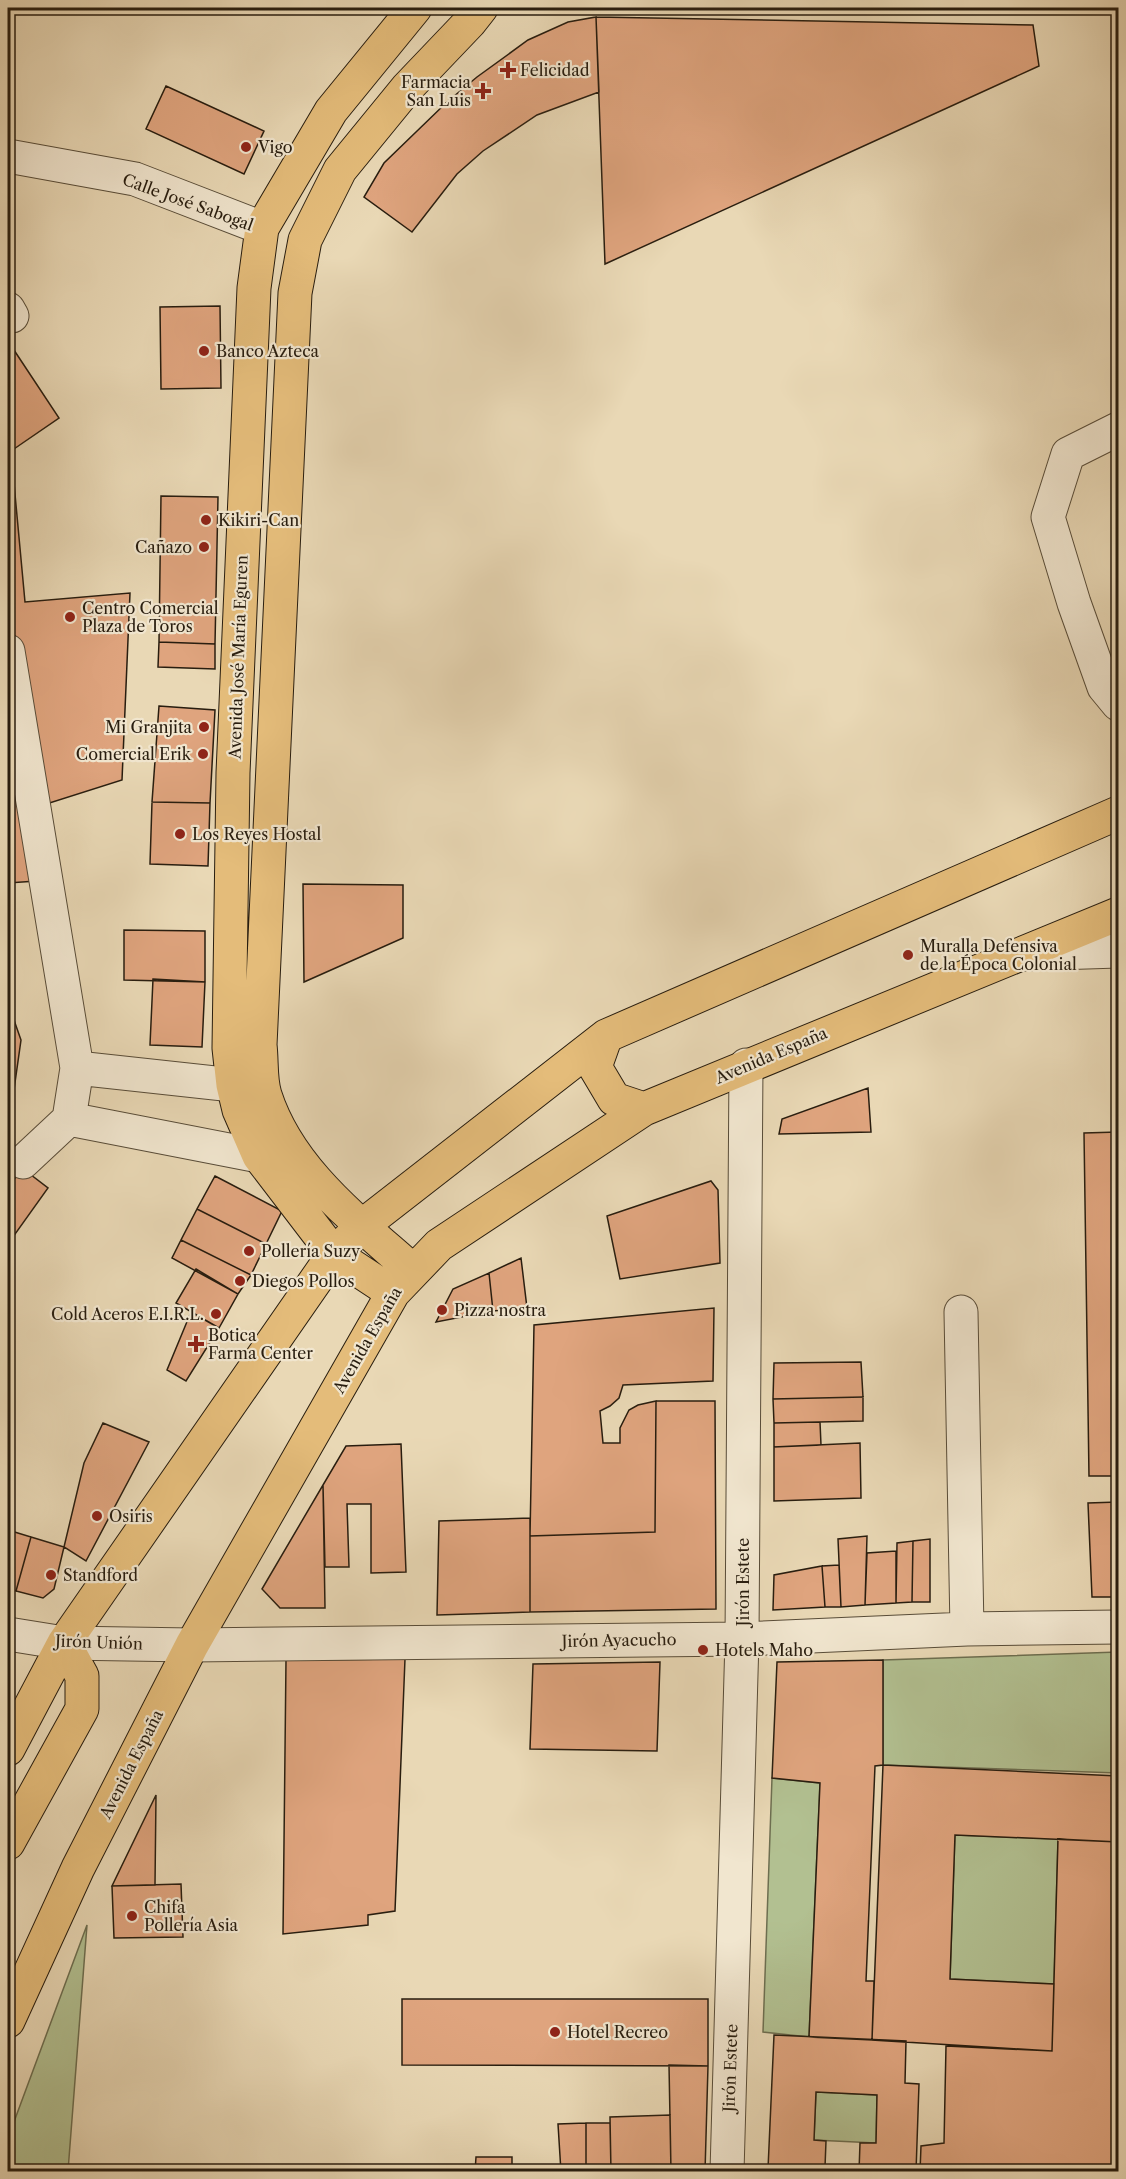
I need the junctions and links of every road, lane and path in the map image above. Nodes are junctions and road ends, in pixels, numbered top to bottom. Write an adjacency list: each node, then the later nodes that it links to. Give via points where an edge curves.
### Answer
1 (415, 8): 4 (main road, Avenida José María Eguren, via 331,111)
2 (480, 8): 20 (main road, via 340,170 305,240 295,293 260,1045 264,1093 279,1132 320,1184)
3 (8, 156): 4 (street, Calle José Sabogal, via 135,179)
4 (262, 228): 15 (main road, Avenida José María Eguren, via 254,288 233,773)
5 (1119, 429): 7 (street, via 1068,454 1048,517 1104,687)
6 (8, 651): 14 (street)
7 (1119, 704)
8 (1119, 813): 12 (main road)
9 (1119, 914): 11 (main road, Avenida España)
10 (1119, 951): 11 (street)
11 (1016, 954): 13 (main road, Avenida España)
12 (606, 1036): 16 (main road, via 596,1067 614,1099); 20 (main road)
13 (746, 1065): 16 (main road, Avenida España); 27 (street, Jirón Estete)
14 (77, 1068): 15 (street); 17 (street)
15 (233, 1085): 18 (main road, Avenida José María Eguren)
16 (644, 1109): 22 (main road, Avenida España, via 439,1245)
17 (69, 1119): 18 (street); 19 (street)
18 (259, 1156): 21 (main road, Avenida José María Eguren)
19 (23, 1162)
20 (362, 1226): 21 (main road); 22 (main road)
21 (334, 1254): 22 (main road, Avenida José María Eguren); 28 (main road)
22 (403, 1282): 29 (main road, Avenida España)
23 (961, 1312): 25 (street)
24 (1119, 1627): 25 (street, Jirón Ayacucho)
25 (967, 1629): 27 (street, Jirón Ayacucho)
26 (8, 1634): 28 (street, Jirón Unión)
27 (742, 1639): 29 (street, Jirón Ayacucho); 33 (street, Jirón Estete)
28 (64, 1643): 29 (street, Jirón Unión); 30 (main road); 31 (main road, via 82,1676 82,1709)
29 (192, 1645): 32 (main road, Avenida España, via 78,1868)
30 (8, 1749)
31 (8, 1843)
32 (8, 2021)
33 (727, 2172)

